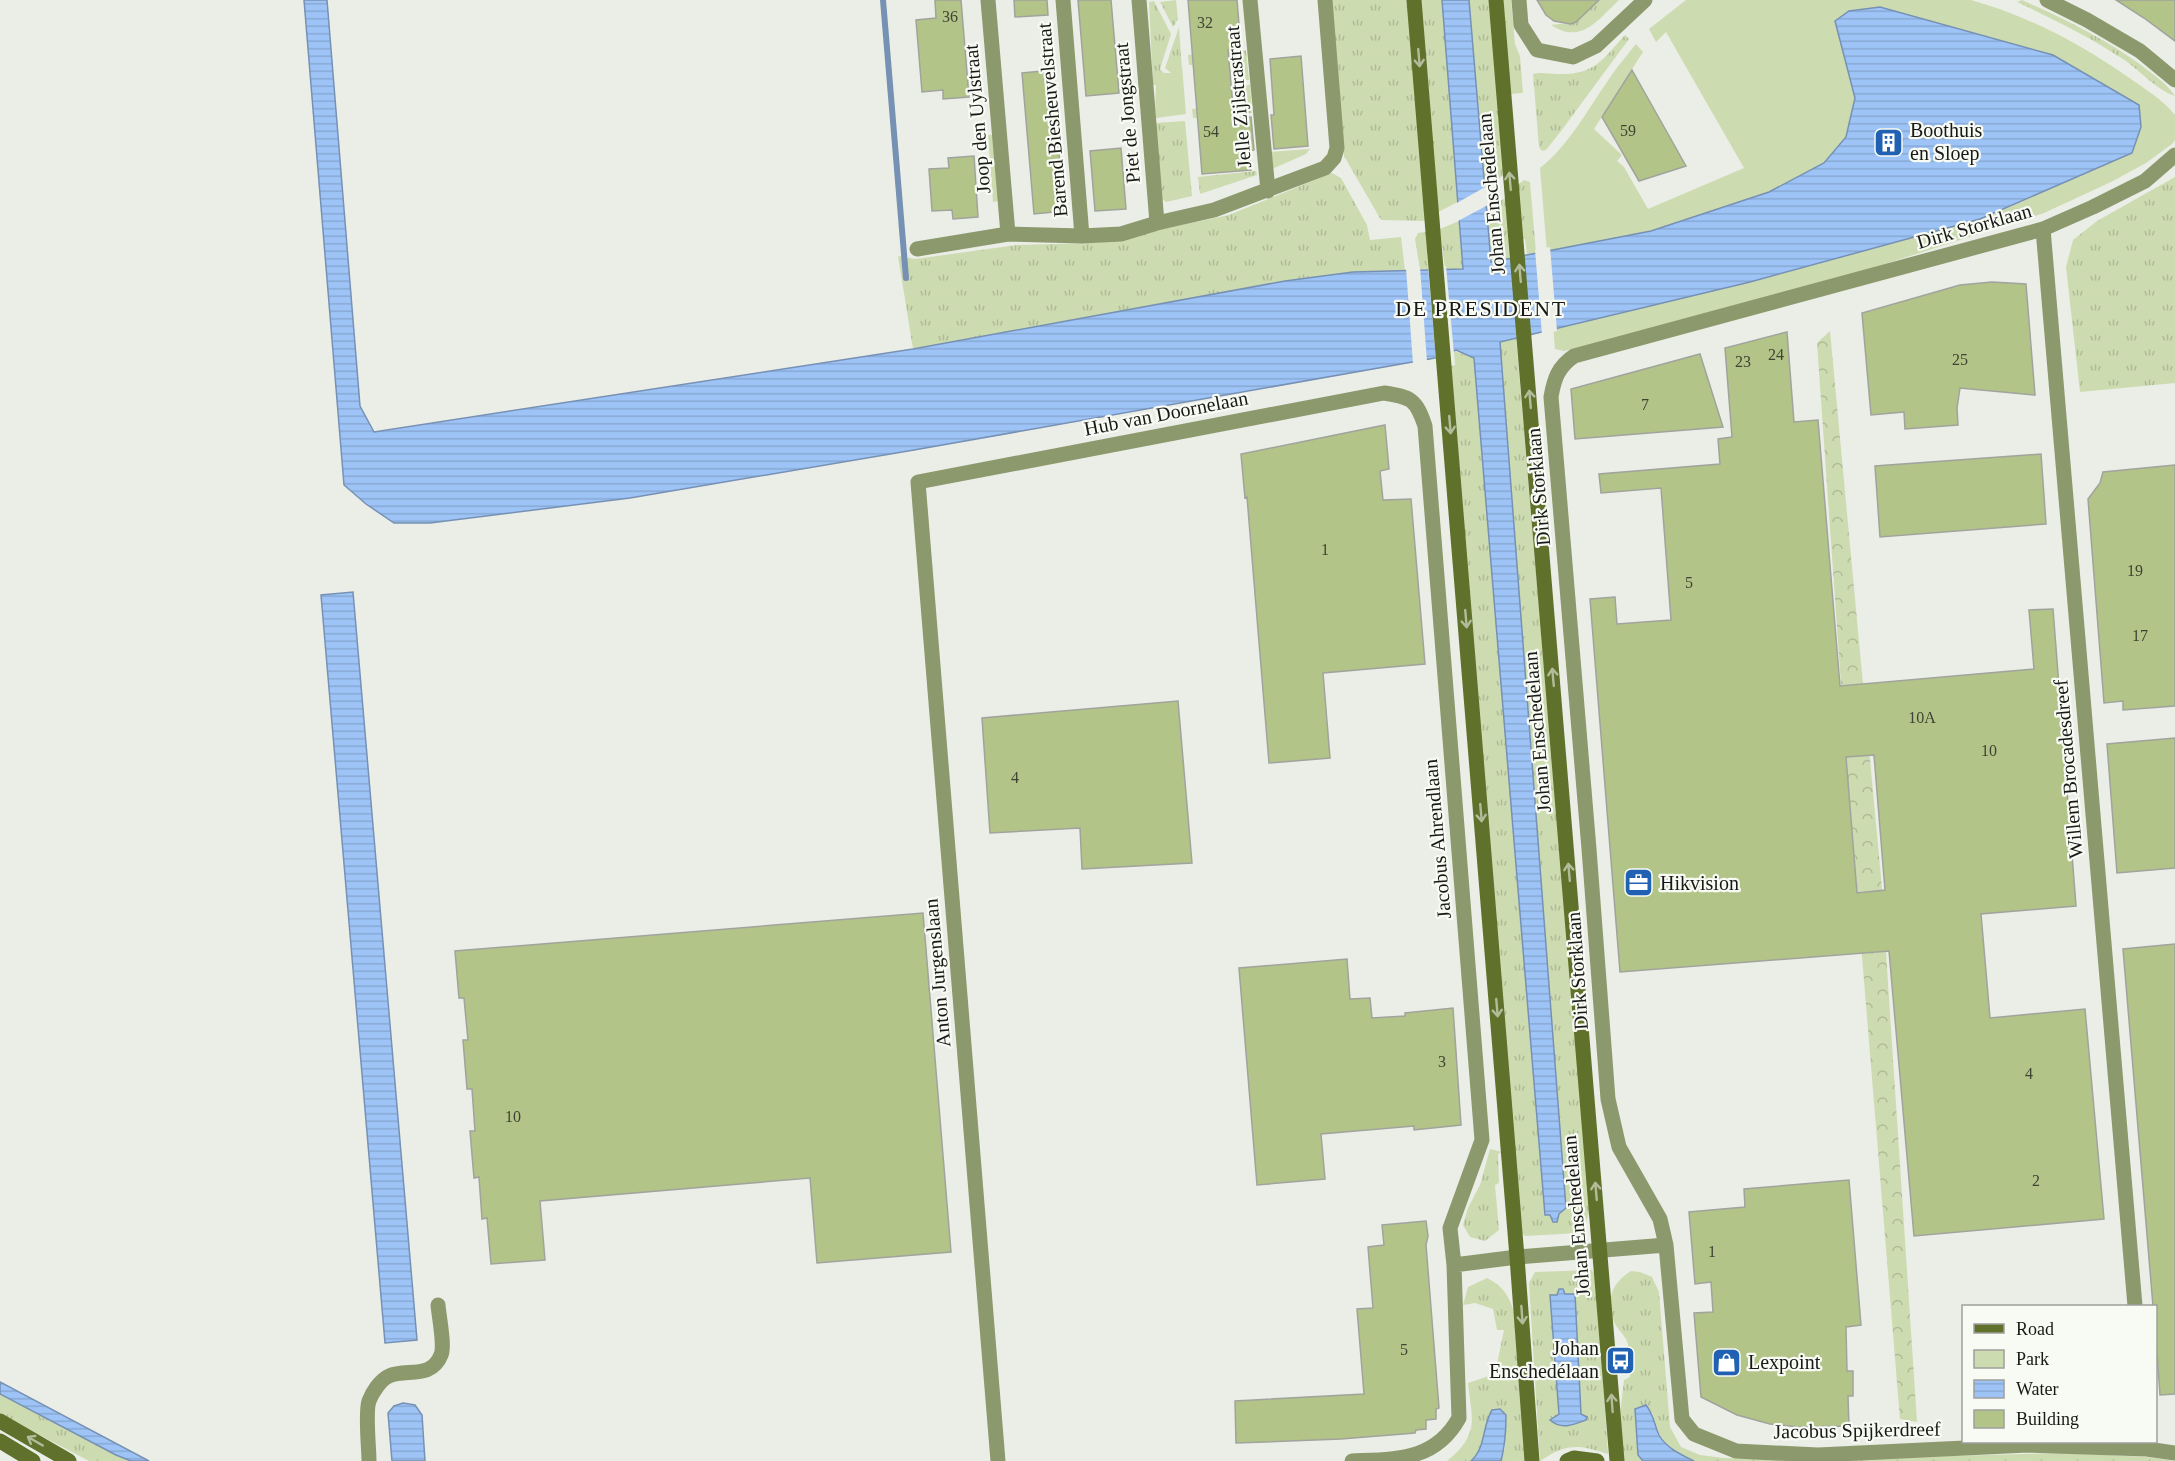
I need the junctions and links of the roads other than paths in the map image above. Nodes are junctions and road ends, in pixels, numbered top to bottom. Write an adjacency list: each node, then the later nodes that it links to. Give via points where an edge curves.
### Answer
1 (988, 0): 16 (street, Joop den Uylstraat)
2 (1063, 0): 17 (street, Barend Biesheuvelstraat)
3 (1139, 0): 14 (street, Piet de Jongstraat)
4 (1250, 0): 13 (street, Jelle Zijlstrastraat)
5 (1325, 0): 13 (street, via 1337,148 1325,168)
6 (1414, 0): 23 (street, one-way to 23)
7 (1496, 0): 22 (street, Johan Enschedelaan, one-way to 7)
8 (1519, 0): 9 (street, via 1521,25 1537,50 1574,57 1596,46)
9 (1645, 0)
10 (2047, 0): 11 (street, via 2140,51)
11 (2175, 80)
12 (2175, 156): 15 (street, Dirk Storklaan, via 2145,181)
13 (1268, 191): 14 (street, via 1214,210)
14 (1157, 223): 17 (street, via 1121,234)
15 (2043, 229): 21 (street, Dirk Storklaan, via 1574,357 1554,380 1551,397 1608,1099 1619,1147 1660,1219); 26 (street, Willem Brocadesdreef)
16 (1008, 234): 17 (street); 18 (street)
17 (1082, 236)
18 (917, 249)
19 (1418, 406): 20 (street, Hub van Doornelaan, via 1404,396 1384,393); 24 (street, Jacobus Ahrendlaan, via 1425,426 1482,1140 1450,1228)
20 (918, 482): 34 (street, Anton Jurgenslaan)
21 (1666, 1245): 22 (street); 29 (street, Jacobus Spijkerdreef, via 1682,1419 1694,1434 1736,1451 1818,1455 2028,1445)
22 (1600, 1250): 23 (street); 39 (street, Johan Enschedelaan, one-way to 22)
23 (1517, 1257): 24 (street); 36 (street, one-way to 36)
24 (1454, 1265): 35 (street, Jacobus Ahrendlaan, via 1459,1418 1451,1433 1433,1449 1407,1459)
25 (438, 1305): 33 (street, via 442,1354 431,1368 389,1376 378,1385 368,1403)
26 (2135, 1305)
27 (0, 1421): 32 (street, one-way to 27)
28 (0, 1441): 31 (street)
29 (2147, 1445): 30 (street, Jacobus Spijkerdreef)
30 (2175, 1453)
31 (33, 1461)
32 (69, 1461)
33 (369, 1461)
34 (998, 1461)
35 (1352, 1461)
36 (1532, 1461)
37 (1567, 1461): 38 (street)
38 (1597, 1461)
39 (1617, 1461)

